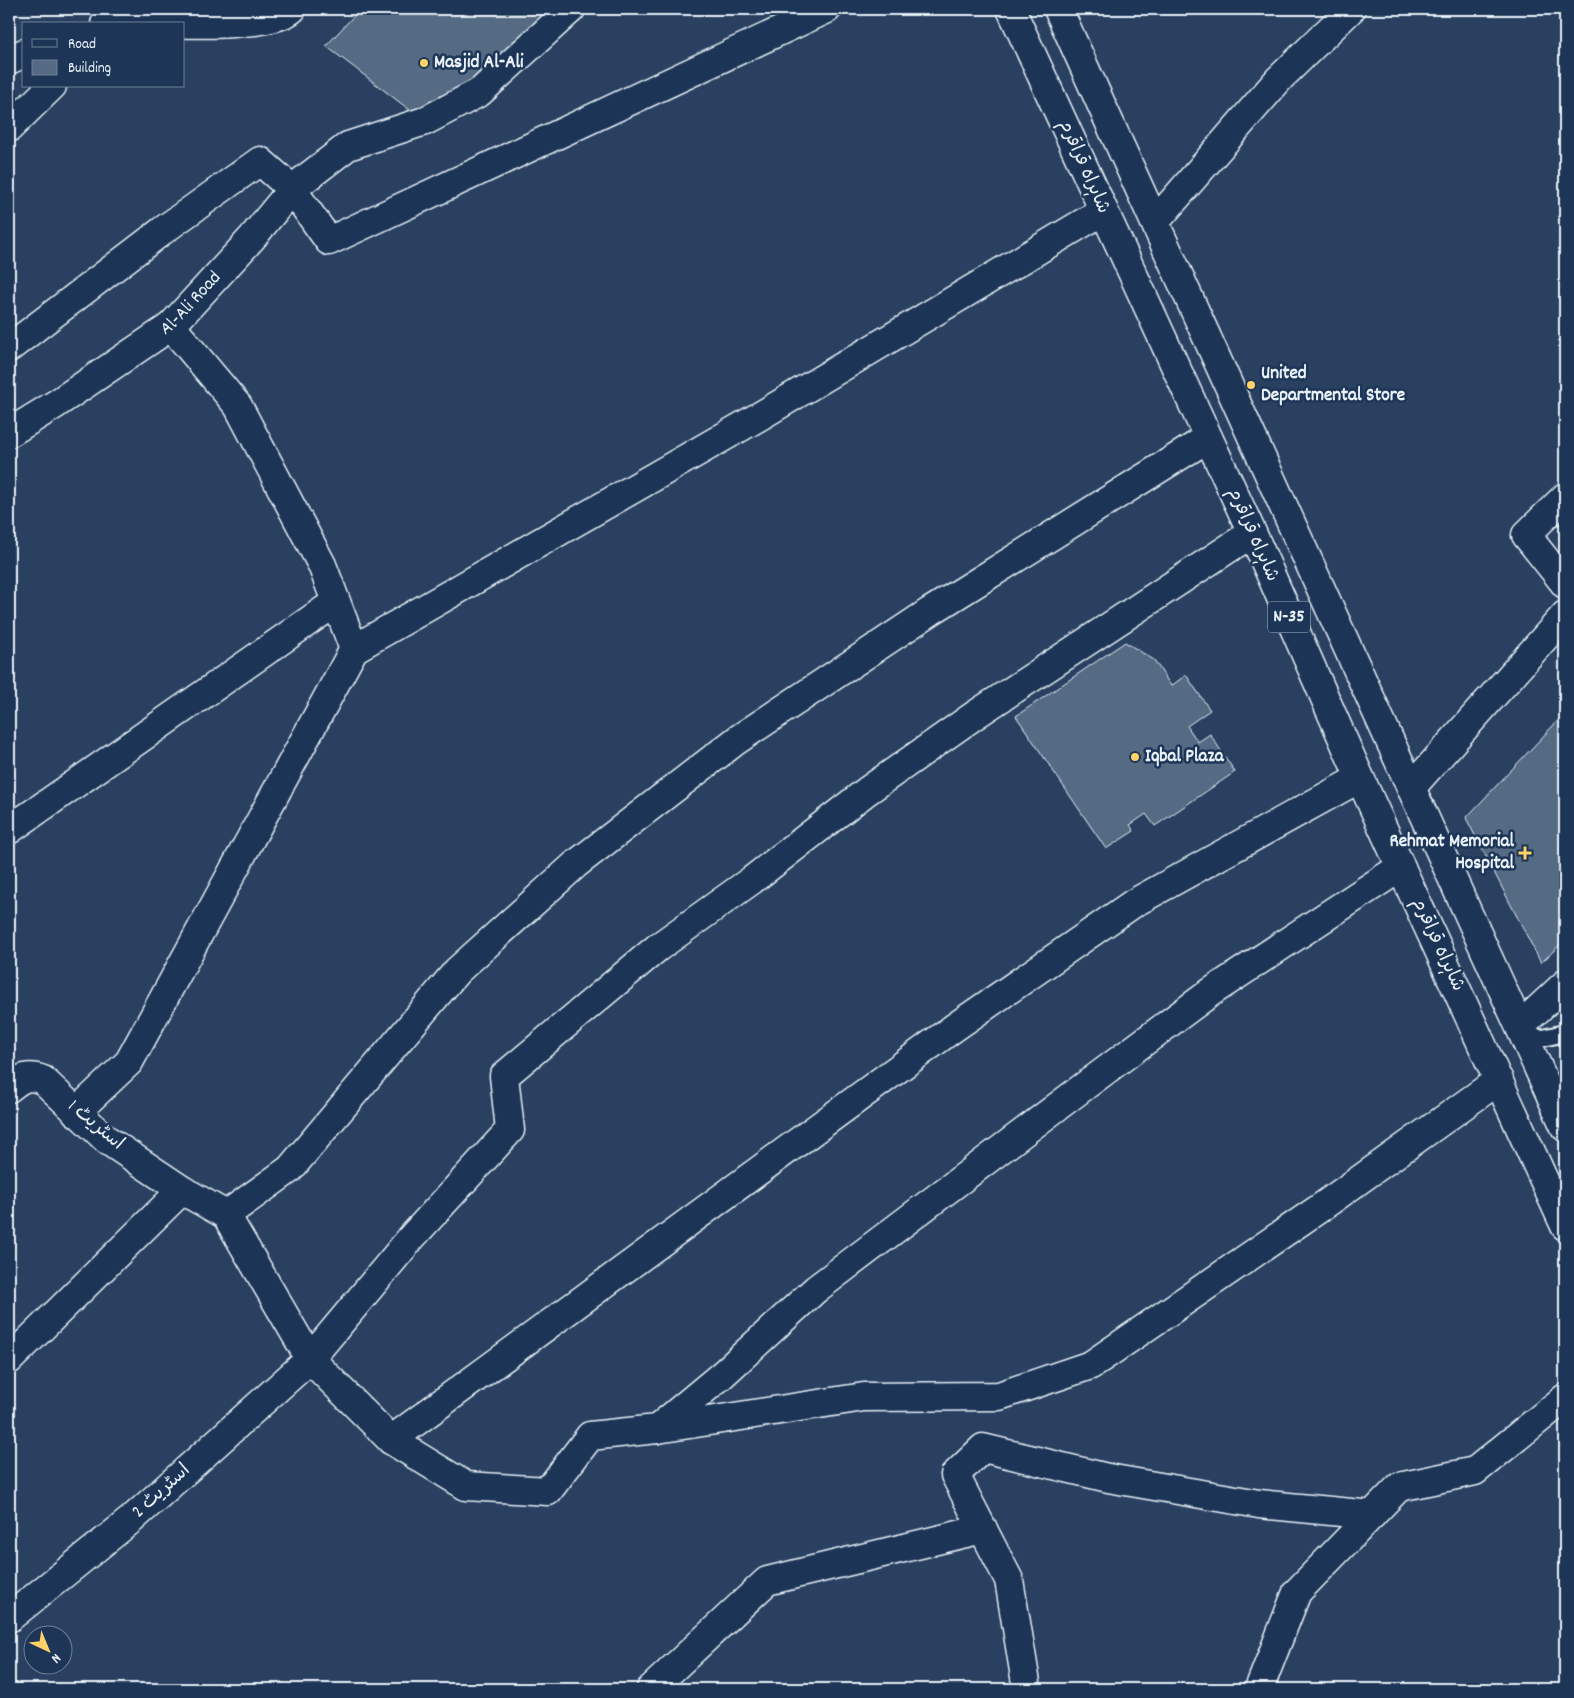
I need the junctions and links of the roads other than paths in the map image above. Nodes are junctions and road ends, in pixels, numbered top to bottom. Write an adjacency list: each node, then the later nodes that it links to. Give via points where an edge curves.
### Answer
1 (292, 9): 7 (main road, via 286,15 244,23)
2 (571, 9): 12 (main road, Al-Ali Road, via 480,92 425,121 348,146)
3 (827, 9): 12 (main road, via 329,241)
4 (1011, 9): 13 (main road, شاہراہ قراقرم / N-35)
5 (1058, 9): 14 (main road, N-35)
6 (1351, 9): 14 (main road, via 1279,79)
7 (119, 20)
8 (22, 54): 9 (main road)
9 (9, 60)
10 (50, 88): 11 (main road)
11 (9, 128)
12 (292, 189): 15 (main road, Al-Ali Road); 16 (main road, via 260,161)
13 (1103, 211): 18 (main road, شاہراہ قراقرم / N-35); 24 (main road, via 760,416)
14 (1155, 222): 26 (main road, N-35)
15 (171, 326): 17 (main road, Al-Ali Road); 22 (main road, via 238,406 322,565)
16 (9, 348)
17 (9, 433)
18 (1208, 438): 20 (main road, شاہراہ قراقرم / N-35); 37 (main road, via 931,611 737,740 576,864 457,971 290,1169)
19 (1565, 497): 21 (main road, via 1526,536)
20 (1252, 533): 25 (main road, شاہراہ قراقرم / N-35); 39 (main road, اسٹریٹ 2, via 975,715 867,791 657,948 504,1076 510,1130 411,1238)
21 (1565, 584)
22 (336, 602): 24 (main road); 27 (main road)
23 (1565, 615): 26 (main road)
24 (354, 649): 34 (main road, via 129,1062)
25 (1360, 778): 28 (main road, شاہراہ قراقرم / N-35); 43 (main road, via 1126,909 955,1027)
26 (1411, 788): 30 (main road, N-35)
27 (9, 830)
28 (1401, 868): 32 (main road, شاہراہ قراقرم / N-35); 42 (main road, via 1211,992 1086,1085 816,1289)
29 (1565, 984): 30 (main road)
30 (1520, 1026): 31 (lane, via 1539,1039); 35 (main road, N-35)
31 (1564, 1033)
32 (1499, 1080): 38 (main road, شاہراہ قراقرم / N-35); 42 (main road, via 1091,1365 999,1396 864,1397)
33 (9, 1088): 34 (main road, اسٹریٹ 1, via 21,1078 34,1076 43,1080)
34 (76, 1112): 36 (main road, اسٹریٹ 1, via 107,1140)
35 (1564, 1116)
36 (182, 1190): 37 (main road, اسٹریٹ 1); 40 (main road)
37 (226, 1215): 39 (main road)
38 (1565, 1226)
39 (310, 1359): 43 (main road); 46 (main road, اسٹریٹ 2, via 132,1519)
40 (9, 1360)
41 (1565, 1398): 44 (main road, via 1475,1471 1399,1487)
42 (657, 1429): 43 (main road, via 590,1436 548,1491 466,1486)
43 (391, 1440)
44 (1372, 1515): 45 (main road, via 1259,1504 1108,1478 983,1448 955,1475); 47 (main road, via 1296,1592)
45 (983, 1530): 48 (main road, via 767,1580); 49 (main road, via 1009,1580)
46 (9, 1618)
47 (1254, 1687)
48 (651, 1689)
49 (1027, 1689)

